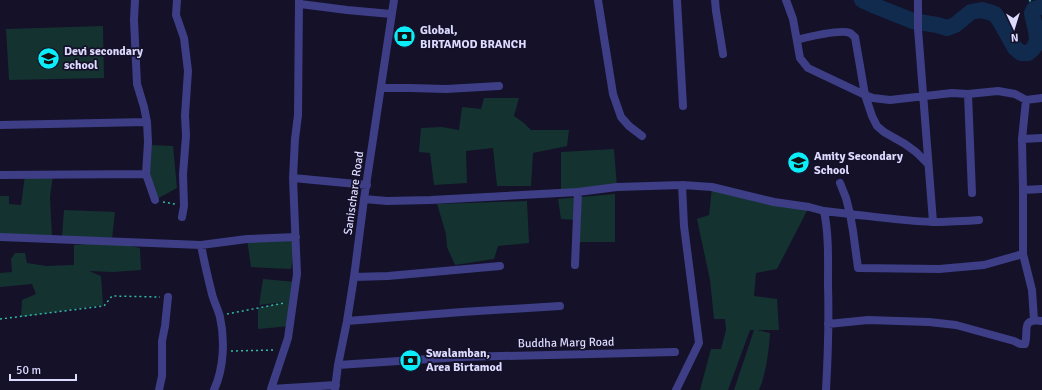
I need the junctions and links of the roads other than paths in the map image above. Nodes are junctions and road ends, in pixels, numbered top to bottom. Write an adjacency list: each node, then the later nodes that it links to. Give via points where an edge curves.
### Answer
1 (135, 0): 21 (street, via 137,84)
2 (177, 0): 41 (street, via 176,15 184,38 188,71 184,115 186,136)
3 (394, 0): 10 (street, Sanischare Road)
4 (598, 0): 23 (street, via 613,94 621,117)
5 (677, 0): 20 (street)
6 (715, 0): 12 (street)
7 (786, 0): 11 (street, via 794,19)
8 (918, 0): 17 (street)
9 (300, 2): 10 (street); 29 (street)
10 (391, 14): 14 (street, Sanischare Road)
11 (797, 40): 16 (street, via 800,58 808,68); 16 (street, via 842,32 855,37)
12 (723, 54)
13 (499, 86): 14 (street, via 446,89)
14 (381, 88): 32 (street, Sanischare Road)
15 (968, 94): 17 (street); 19 (street, via 998,91 1015,94); 36 (street)
16 (865, 95): 17 (street, via 890,100); 26 (street, via 877,126 916,152)
17 (923, 96): 26 (street)
18 (1042, 98): 19 (street)
19 (1026, 100): 25 (street)
20 (683, 106)
21 (147, 122): 22 (street); 27 (street)
22 (0, 125)
23 (642, 136)
24 (1042, 138): 25 (street)
25 (1022, 139): 34 (street)
26 (928, 164): 43 (street)
27 (146, 174): 28 (street); 38 (street)
28 (0, 175)
29 (294, 178): 32 (street); 45 (street)
30 (840, 183): 40 (street)
31 (682, 185): 35 (street, via 617,187); 39 (street, via 712,187); 62 (street, via 684,226 700,343)
32 (367, 186): 37 (street, Sanischare Road)
33 (1042, 189): 34 (street)
34 (1023, 190): 47 (street)
35 (578, 192): 37 (street, via 432,200); 48 (street)
36 (972, 193)
37 (364, 199): 50 (street, Sanischare Road)
38 (155, 200)
39 (824, 211): 40 (street); 55 (street, via 827,225)
40 (850, 214): 43 (street); 47 (street, via 858,268 938,269 984,265)
41 (182, 217)
42 (979, 220): 43 (street)
43 (933, 222)
44 (0, 237): 46 (street)
45 (296, 237): 46 (street, via 247,239); 61 (street, via 297,274 288,338)
46 (201, 245): 60 (street, via 212,295 220,316 224,351)
47 (1022, 254): 54 (street)
48 (575, 265)
49 (500, 266): 50 (street)
50 (354, 277): 53 (street, Sanischare Road)
51 (168, 297): 59 (street)
52 (560, 306): 53 (street)
53 (347, 321): 57 (street, Sanischare Road)
54 (1038, 321): 55 (street, via 1030,322 1026,327 1025,344 956,324 868,320)
55 (828, 324): 63 (street)
56 (675, 352): 57 (street, Buddha Marg Road, via 460,357)
57 (338, 365): 58 (street, Sanischare Road)
58 (336, 388): 61 (street)
59 (159, 390)
60 (214, 390)
61 (268, 390)
62 (676, 390)
63 (826, 390)

